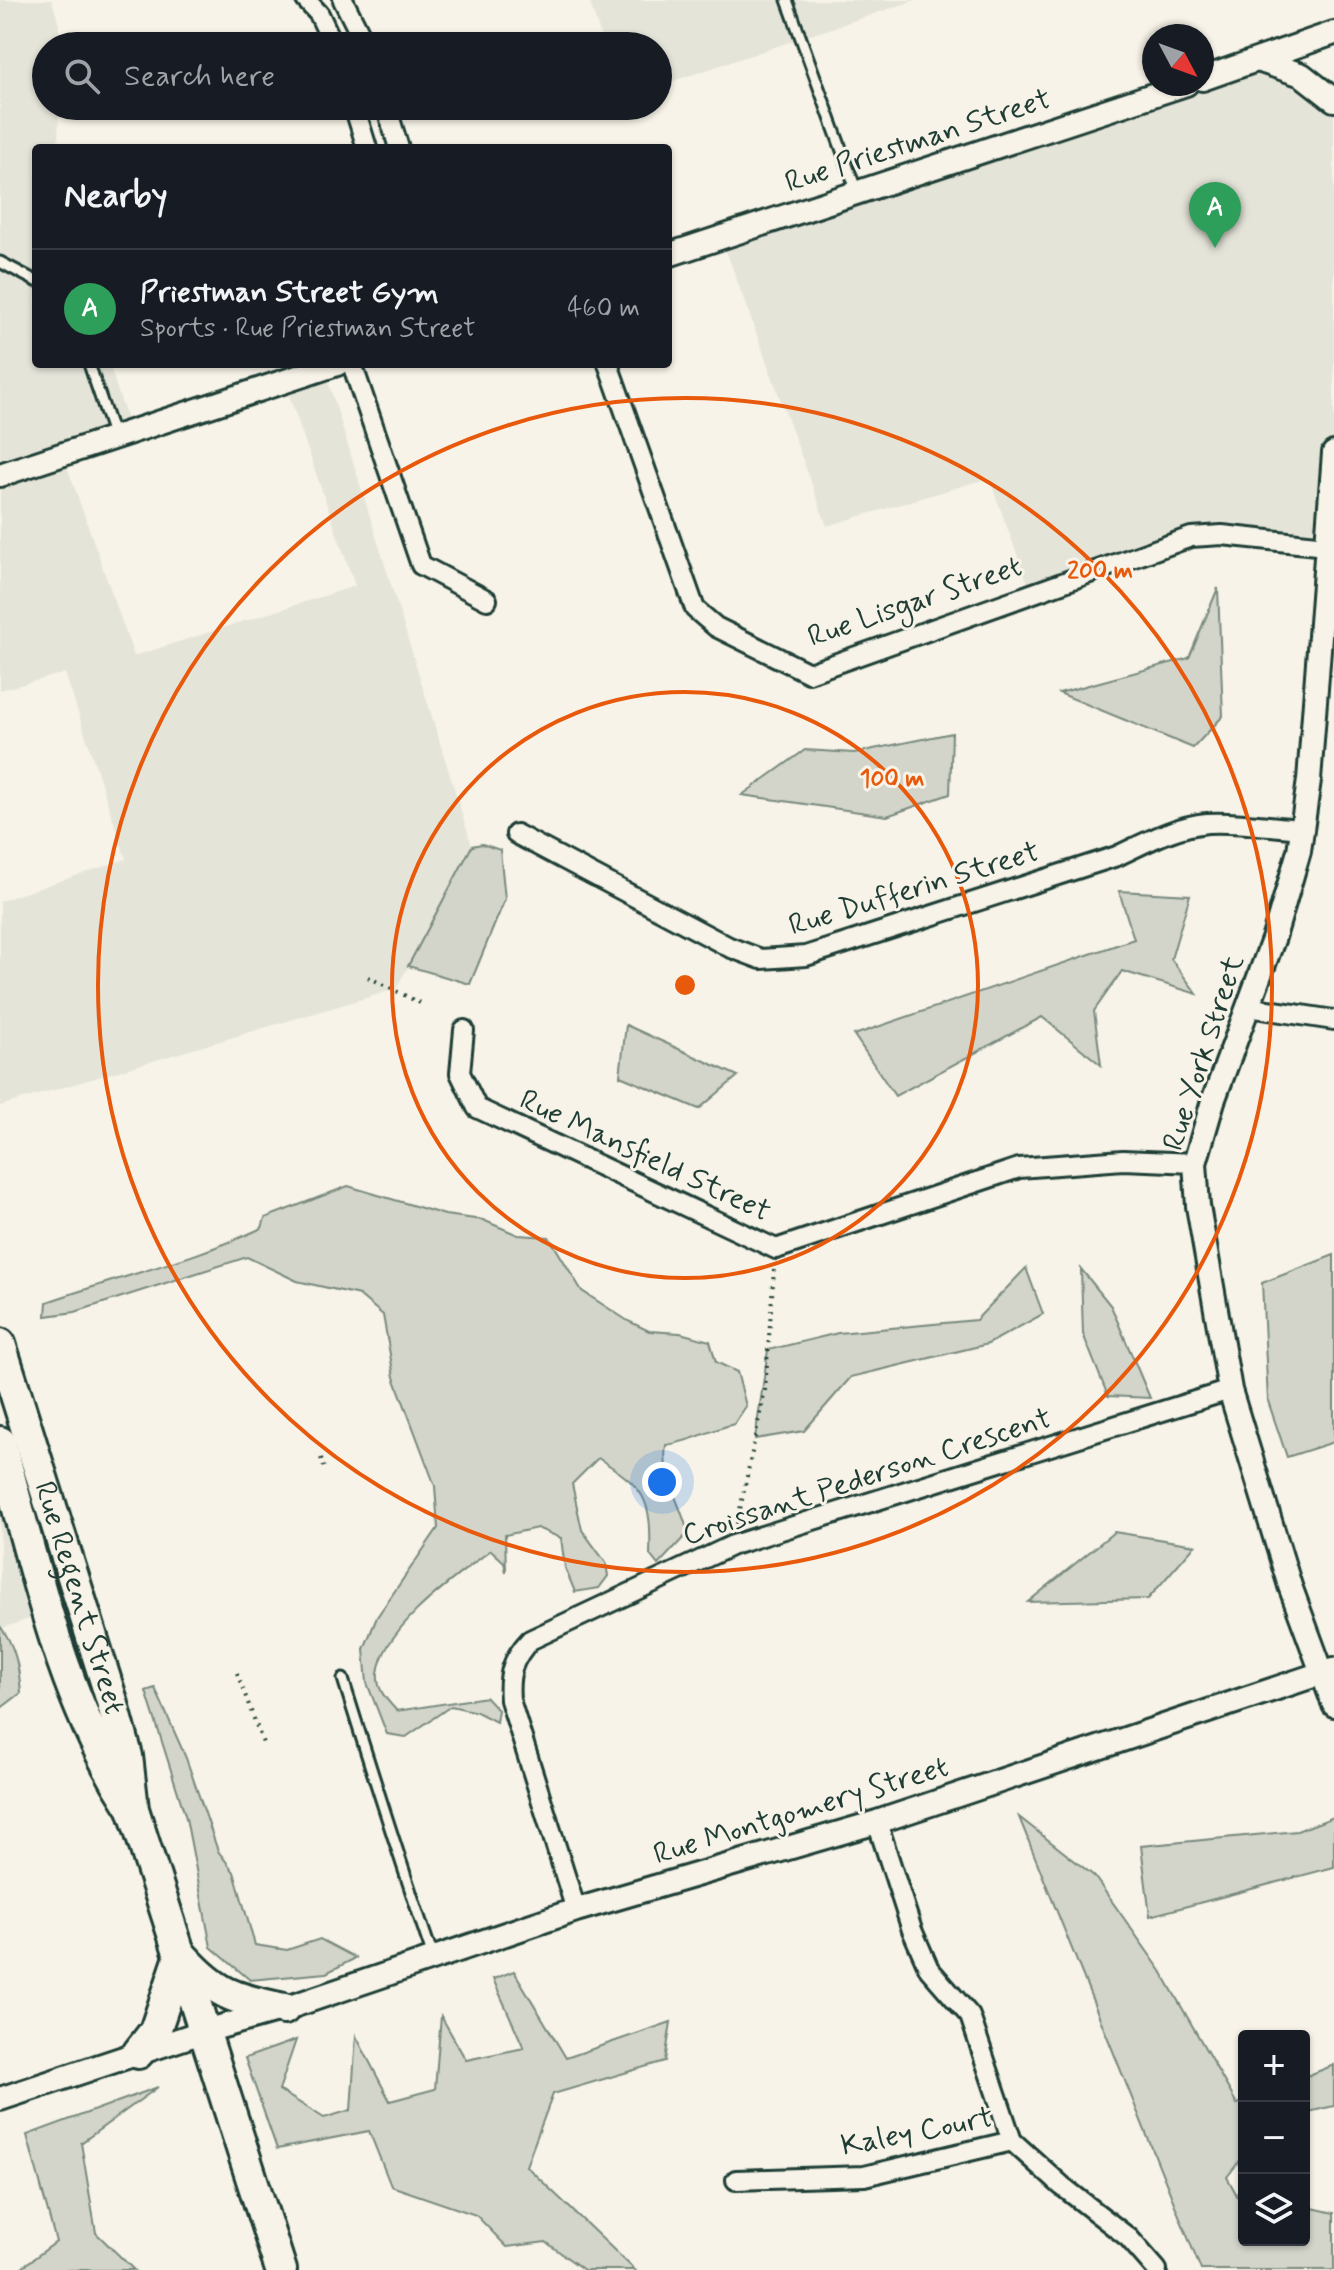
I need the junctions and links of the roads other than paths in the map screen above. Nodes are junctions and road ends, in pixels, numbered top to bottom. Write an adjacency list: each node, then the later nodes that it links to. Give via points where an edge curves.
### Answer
1 (306, 0): 4 (street)
2 (343, 0): 5 (street)
3 (787, 0): 15 (lane)
4 (327, 32)
5 (359, 32)
6 (1334, 33): 7 (street)
7 (1258, 60): 8 (street); 10 (street, via 1302,75)
8 (1214, 75)
9 (1150, 96): 15 (street, Rue Priestman Street)
10 (1334, 100)
11 (358, 120): 13 (street)
12 (390, 120): 14 (street)
13 (366, 144)
14 (398, 144)
15 (857, 193): 16 (street, Rue Priestman Street)
16 (672, 254)
17 (0, 262): 18 (lane)
18 (32, 279)
19 (90, 368): 23 (lane)
20 (325, 368): 23 (street)
21 (353, 368): 27 (street, via 421,565)
22 (609, 368): 26 (street, Rue Lisgar Street, via 695,609 716,627 809,673 1191,537 1222,535)
23 (114, 437): 25 (street)
24 (1334, 453): 26 (street, Rue York Street)
25 (0, 475)
26 (1326, 546): 28 (street, Rue York Street)
27 (487, 600)
28 (1302, 829): 29 (street, Rue Dufferin Street, via 1194,826 806,956 761,959); 30 (street, Rue York Street, via 1287,896)
29 (516, 834)
30 (1248, 1007): 31 (street); 33 (street, Rue York Street)
31 (1334, 1020)
32 (464, 1030): 33 (street, Rue Mansfield Street, via 460,1073 477,1108 776,1249 1019,1168 1123,1160)
33 (1195, 1163): 35 (street, Rue York Street)
34 (0, 1344): 38 (main road, Rue Regent Street)
35 (1230, 1390): 39 (street, Rue York Street, via 1276,1541); 44 (street, Croissant Pederson Crescent, via 733,1545 530,1640 516,1655 508,1677 510,1700)
36 (0, 1442): 37 (main road, Rue Regent Street)
37 (14, 1493): 38 (main road, via 31,1518); 42 (main road, Rue Regent Street, via 46,1613 102,1761)
38 (57, 1533): 42 (main road, Rue Regent Street, via 120,1729)
39 (1328, 1671): 41 (street, Rue York Street); 43 (street, Rue Montgomery Street)
40 (343, 1679): 46 (lane)
41 (1334, 1705)
42 (133, 1809): 45 (main road, Rue Regent Street)
43 (877, 1822): 44 (street, Rue Montgomery Street); 51 (street, via 929,1969 970,2016)
44 (576, 1910): 46 (street, Rue Montgomery Street)
45 (181, 1954): 47 (main road, via 210,1986); 48 (main road, Rue Regent Street); 49 (main road, via 155,2031)
46 (433, 1959): 47 (street, Rue Montgomery Street)
47 (284, 2009): 48 (street, Rue Montgomery Street)
48 (202, 2032): 49 (street, Rue Montgomery Street); 53 (main road, Rue Regent Street)
49 (138, 2053): 50 (street)
50 (0, 2099)
51 (1012, 2141): 52 (street, Kaley Court, via 864,2176); 54 (street, via 1129,2238)
52 (736, 2180)
53 (281, 2270)
54 (1157, 2270)

